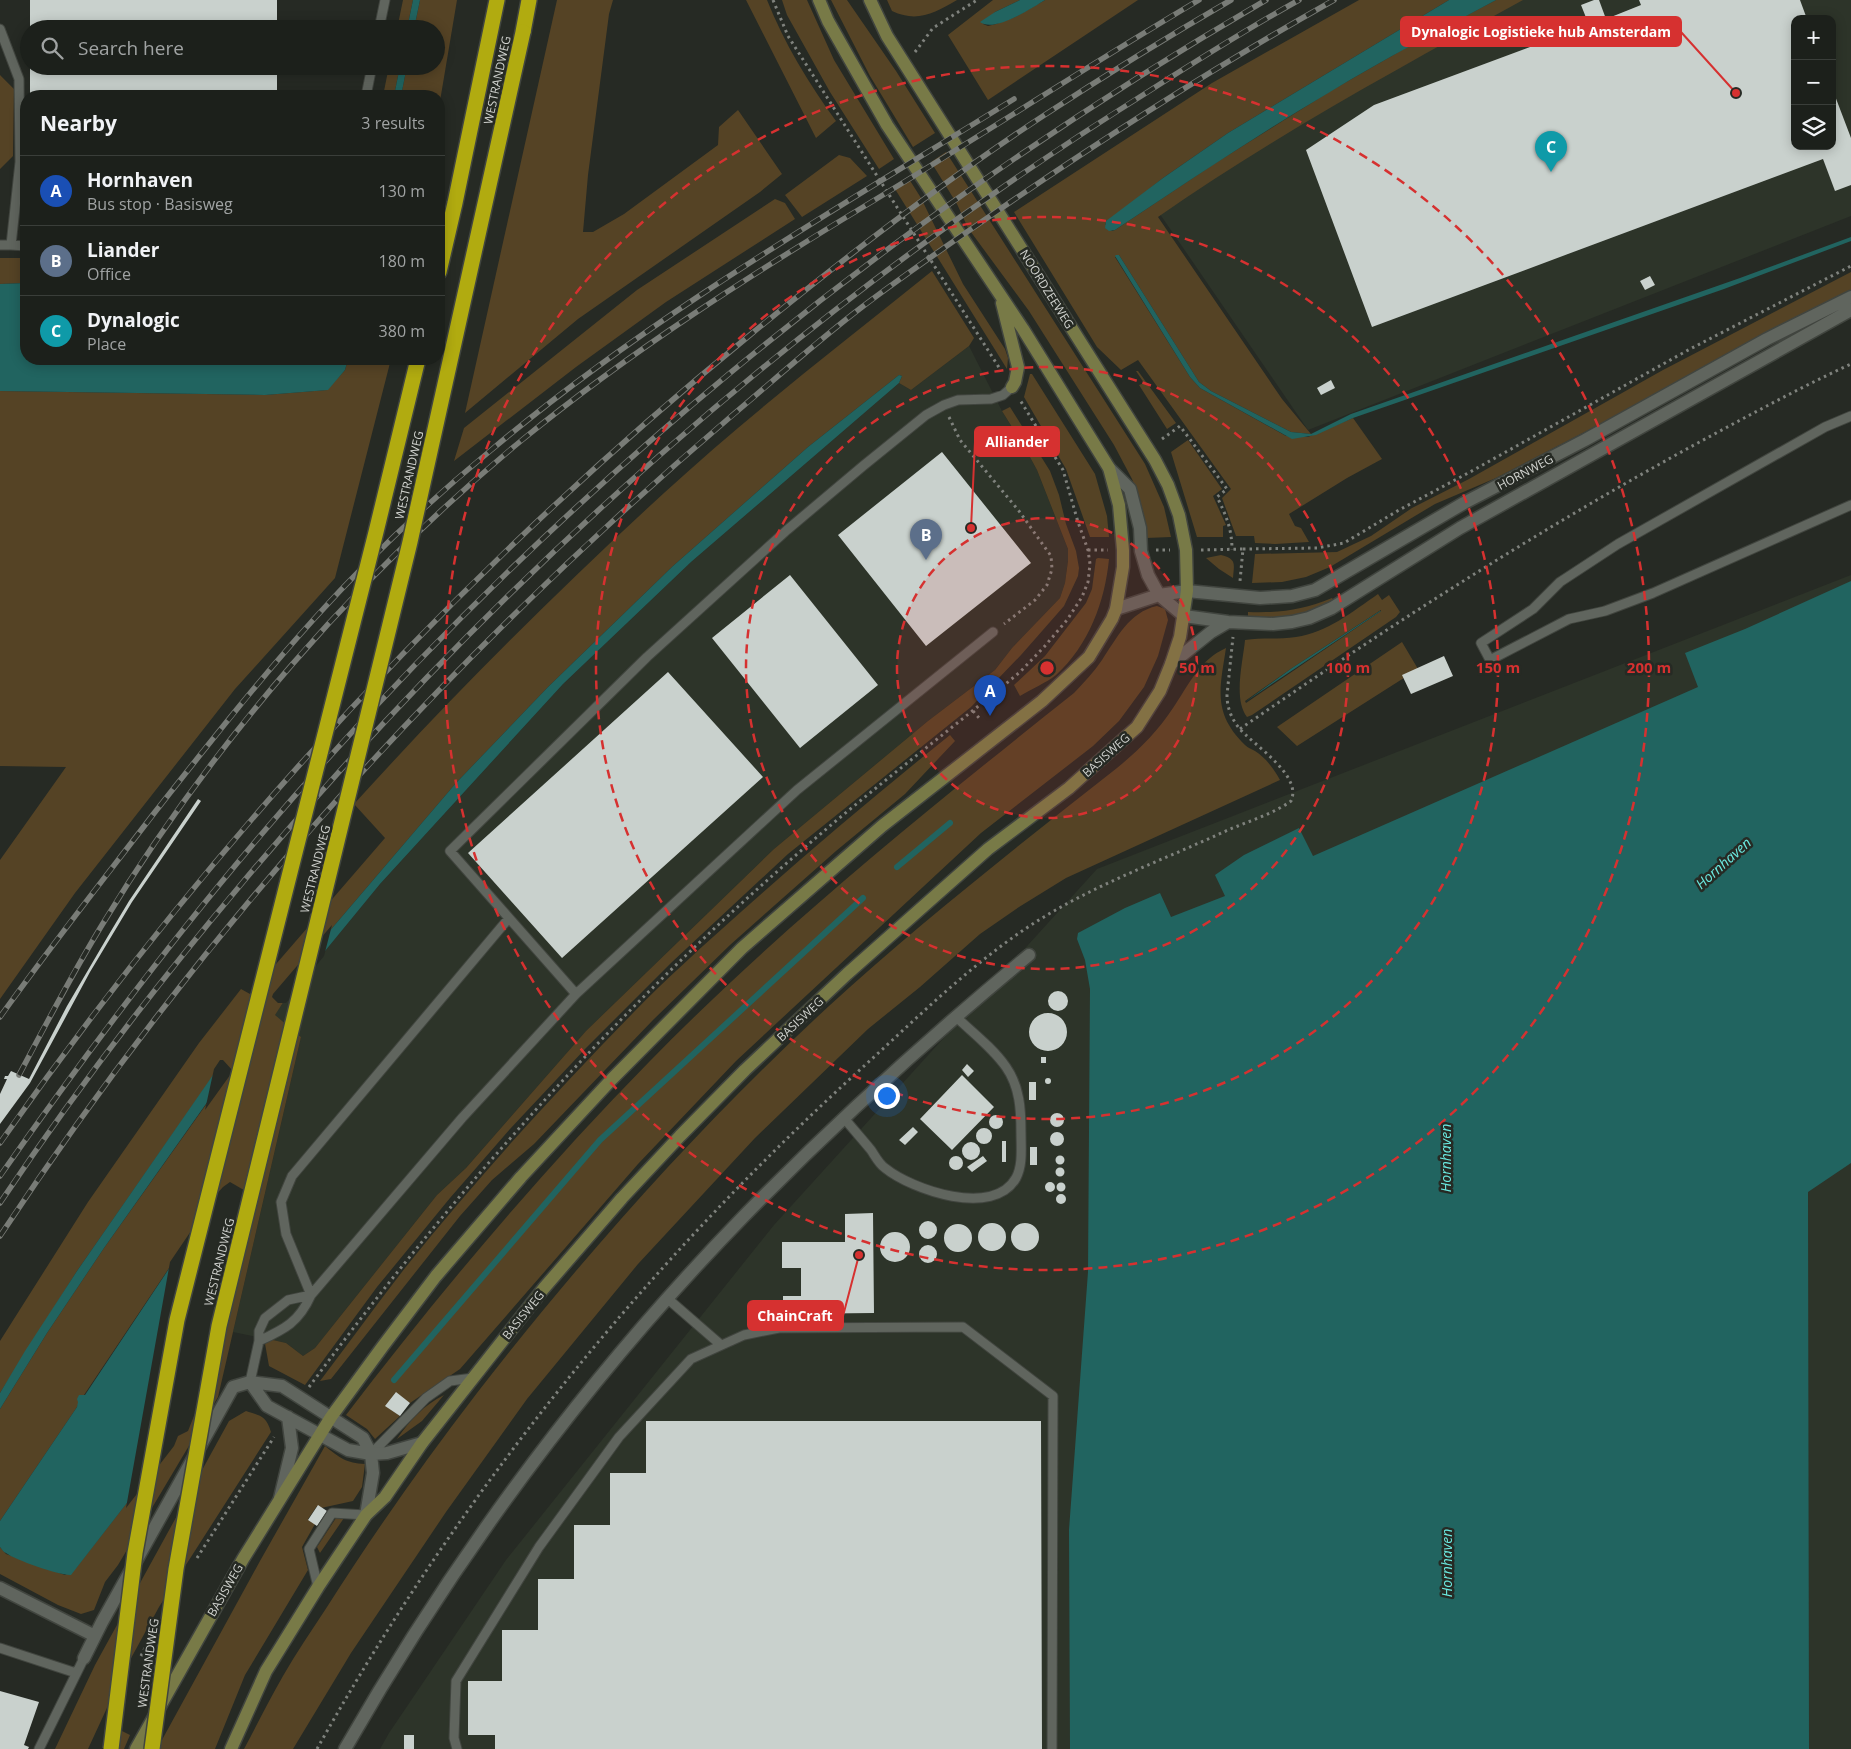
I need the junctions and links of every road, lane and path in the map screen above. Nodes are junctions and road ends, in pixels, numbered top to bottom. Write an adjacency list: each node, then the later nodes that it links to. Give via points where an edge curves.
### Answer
1 (385, 0): 8 (lane)
2 (497, 0): 16 (highway, WESTRANDWEG)
3 (529, 0): 69 (highway, WESTRANDWEG, bridge, via 410,542 219,1326 176,1569)
4 (773, 0): 23 (path, via 788,36)
5 (819, 0): 18 (main road, via 828,22 887,125)
6 (870, 0): 10 (main road, NOORDZEEWEG)
7 (977, 0): 10 (path, via 933,28)
8 (381, 20)
9 (0, 29): 13 (lane, via 20,79 20,162)
10 (904, 63): 32 (main road, NOORDZEEWEG, via 1162,472 1179,515 1186,550)
11 (370, 75): 12 (lane)
12 (367, 90)
13 (11, 245): 14 (lane); 15 (lane)
14 (0, 246)
15 (20, 246)
16 (445, 247)
17 (1851, 266): 29 (path, via 1690,349 1344,543 1317,548)
18 (1001, 296): 23 (main road, via 1018,368); 27 (main road)
19 (1851, 297): 32 (street, HORNWEG, via 1464,503 1315,590 1292,596 1260,598)
20 (1851, 310): 36 (street, HORNWEG, via 1460,528 1332,608 1292,622)
21 (1851, 364): 41 (path, via 1766,406 1552,526 1387,628)
22 (417, 365): 67 (highway, WESTRANDWEG, bridge, via 177,1320 135,1553)
23 (1012, 387): 24 (lane, via 991,399 958,400); 30 (path, via 1062,470)
24 (944, 405): 37 (path, via 960,440 1019,511 1051,556 1048,585 1035,600); 42 (lane, via 926,415 787,530 647,657 450,852)
25 (1851, 416): 28 (lane, via 1618,544 1560,582 1533,609 1482,643 1490,660 1569,619 1605,611 1653,593)
26 (1162, 439): 31 (path, via 1180,426 1227,489 1217,497 1231,531)
27 (1109, 468): 33 (street, via 1130,489 1140,528 1141,551); 34 (main road, via 1123,529 1123,567)
28 (1851, 504)
29 (1243, 549)
30 (1088, 550)
31 (1232, 550)
32 (1187, 591): 33 (street); 35 (main road, NOORDZEEWEG)
33 (1159, 595): 34 (street); 35 (street)
34 (1116, 609): 54 (main road, BASISWEG, via 1089,657 1042,701 882,826 742,948 612,1079 521,1177 436,1276)
35 (1184, 616): 36 (street, HORNWEG); 38 (main road, BASISWEG)
36 (1228, 622): 38 (street)
37 (993, 632): 44 (lane, via 797,790)
38 (1171, 664): 51 (main road, BASISWEG, via 1160,691 1137,727 1069,788 988,849 914,913 680,1136 544,1288)
39 (973, 711): 40 (path)
40 (980, 719)
41 (1240, 729)
42 (509, 918): 44 (lane); 47 (lane, via 292,1176 281,1202 286,1234)
43 (1029, 955): 45 (street)
44 (576, 994): 47 (lane, via 462,1118)
45 (955, 1016): 46 (street); 46 (lane, via 1006,1067 1019,1095 1021,1162 1010,1186 995,1196 972,1198 944,1194 896,1176 883,1167)
46 (844, 1118): 48 (street, via 744,1216)
47 (312, 1295): 49 (lane, via 304,1312 282,1330); 49 (lane, via 288,1300 265,1318 259,1331)
48 (668, 1299): 50 (lane); 71 (street, via 544,1448 456,1572)
49 (259, 1341): 52 (lane)
50 (721, 1345): 72 (lane, via 691,1359 618,1437 539,1547 456,1681 454,1738); 73 (lane, via 744,1334 779,1328 964,1327 1053,1396)
51 (472, 1378): 56 (main road, BASISWEG); 57 (lane, via 450,1381 426,1398)
52 (250, 1382): 53 (street, via 267,1406); 54 (street, via 282,1386); 62 (street, via 234,1387)
53 (288, 1417): 55 (street); 58 (street, via 292,1448)
54 (331, 1417): 55 (main road, BASISWEG); 57 (street, via 363,1438)
55 (320, 1435): 57 (street, via 348,1450); 58 (main road, BASISWEG)
56 (422, 1444): 57 (street); 59 (main road, BASISWEG, via 385,1497)
57 (371, 1454): 59 (street, BASISWEG, via 373,1473)
58 (278, 1503): 68 (main road, BASISWEG)
59 (366, 1515): 60 (main road, BASISWEG); 60 (lane, via 332,1513 309,1549)
60 (318, 1587): 70 (main road, BASISWEG, via 266,1672)
61 (0, 1588): 62 (street)
62 (95, 1636): 64 (street)
63 (0, 1648): 65 (lane)
64 (84, 1658): 65 (lane)
65 (76, 1673): 66 (lane)
66 (39, 1749)
67 (111, 1749)
68 (136, 1749)
69 (152, 1749)
70 (231, 1749)
71 (345, 1749)
72 (457, 1749)
73 (1052, 1749)

